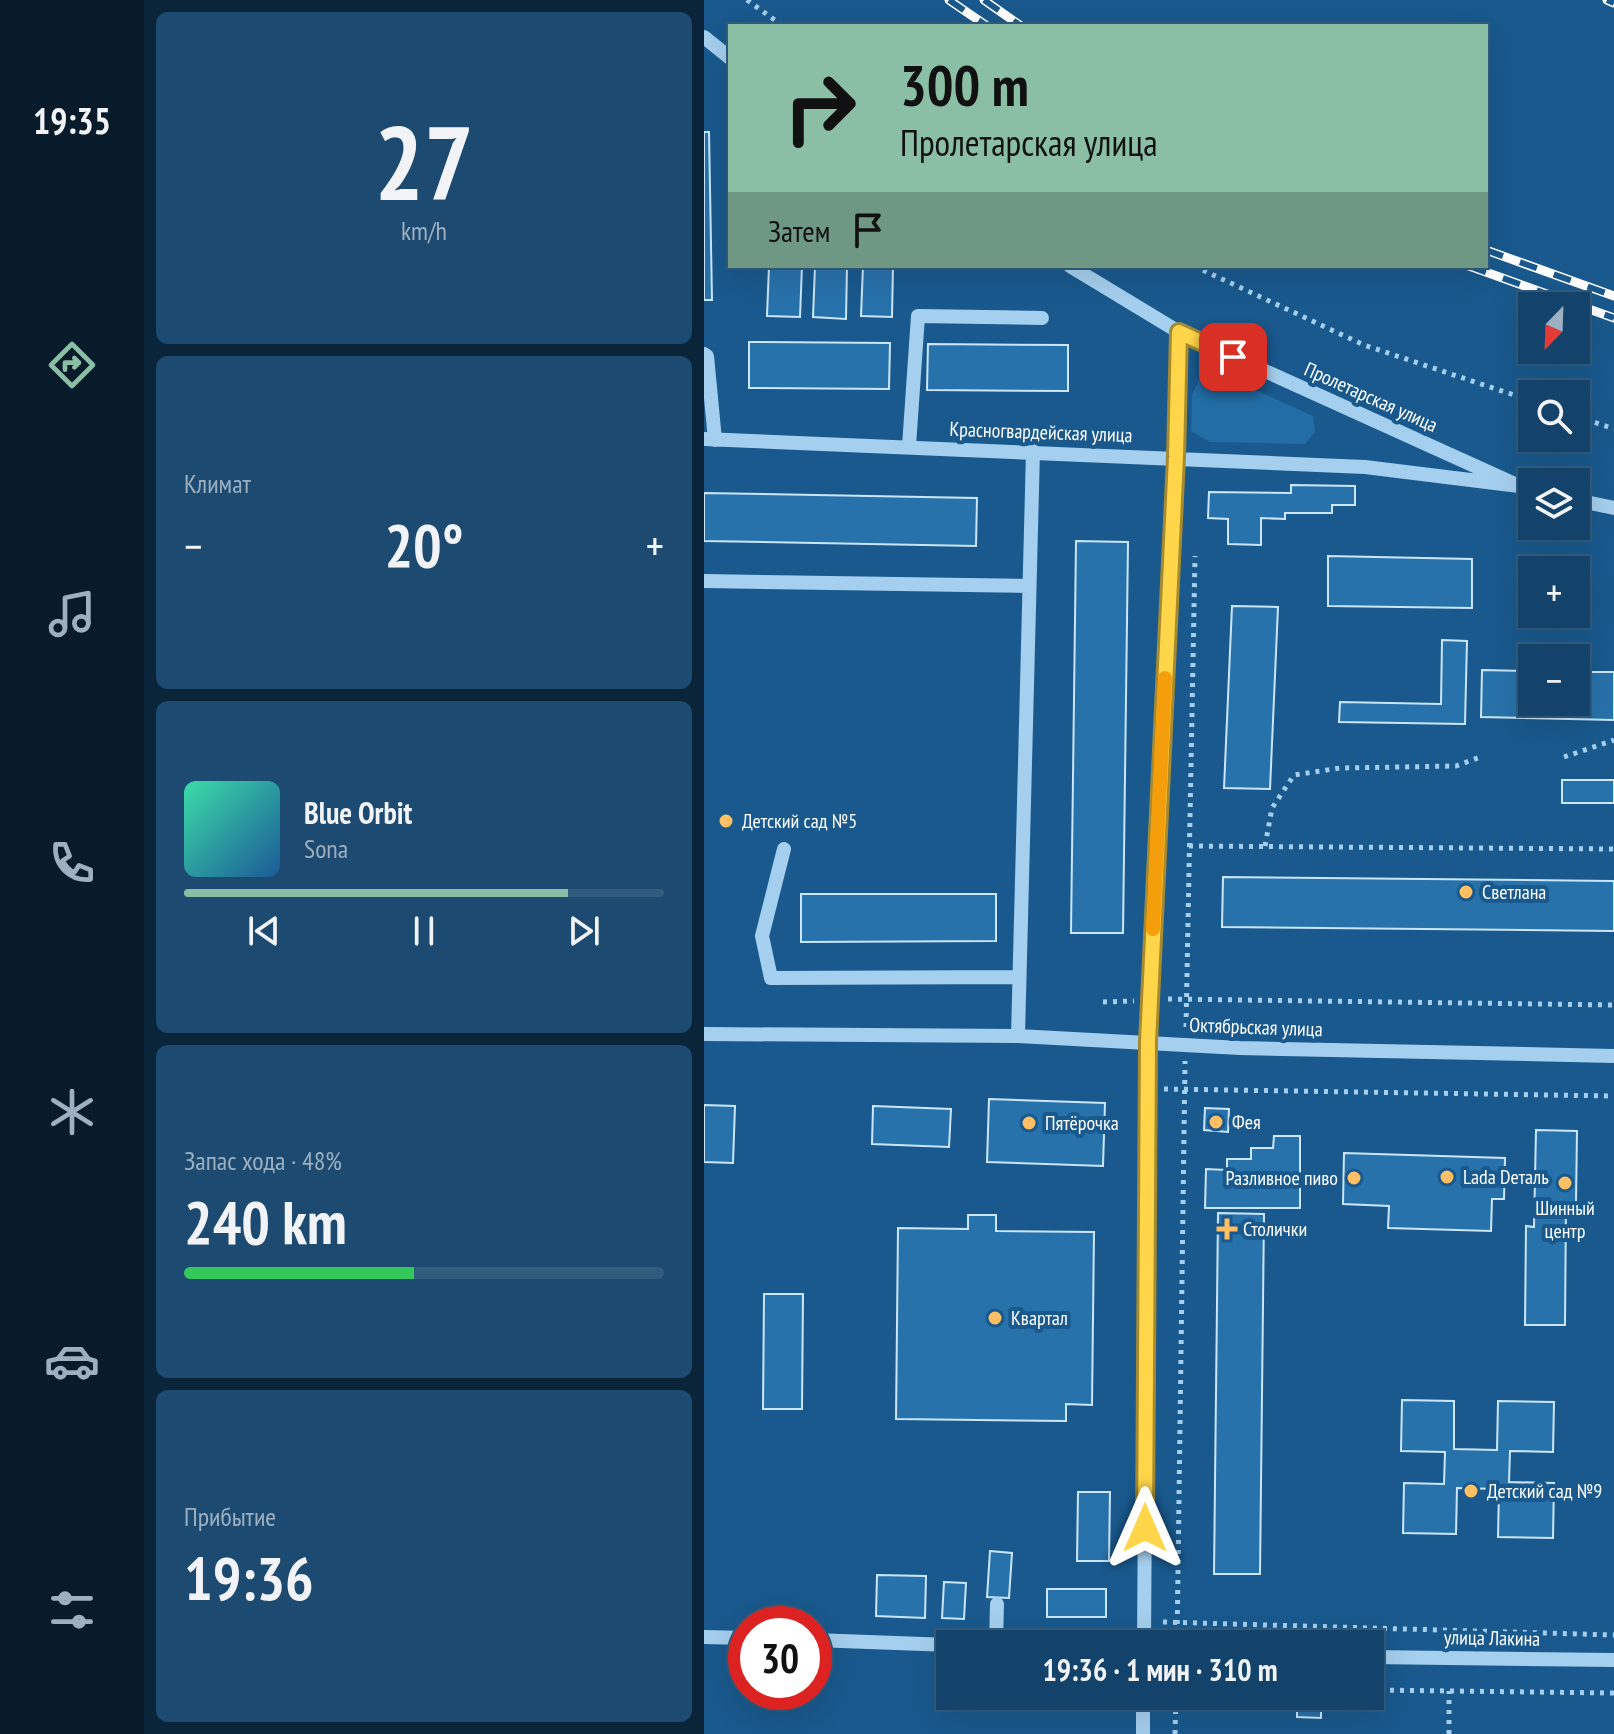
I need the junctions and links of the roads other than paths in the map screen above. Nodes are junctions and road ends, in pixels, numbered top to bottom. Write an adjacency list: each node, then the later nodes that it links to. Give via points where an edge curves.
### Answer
1 (704, 37): 2 (street)
2 (728, 56)
3 (1073, 268): 5 (street, Пролетарская улица)
4 (1042, 318): 8 (street, via 918,316)
5 (1179, 332): 10 (street); 11 (street, Пролетарская улица)
6 (704, 354): 7 (street)
7 (710, 439): 8 (street, Красногвардейская улица)
8 (909, 446): 9 (street, Красногвардейская улица)
9 (1033, 451): 10 (street, Красногвардейская улица); 16 (street)
10 (1176, 457): 12 (street, Красногвардейская улица, via 1365,467); 21 (street)
11 (1518, 485)
12 (1518, 487)
13 (1590, 503): 14 (street)
14 (1614, 508)
15 (704, 581): 16 (street)
16 (1029, 586): 18 (street)
17 (784, 849): 18 (street, via 762,936 771,978)
18 (1019, 977): 20 (street)
19 (704, 1034): 20 (street, Октябрьская улица)
20 (1018, 1036): 21 (street, Октябрьская улица)
21 (1148, 1042): 22 (street, Октябрьская улица); 25 (street)
22 (1614, 1056)
23 (997, 1604): 24 (street)
24 (996, 1630)
25 (1144, 1630)
26 (704, 1637): 27 (street)
27 (728, 1638)
28 (832, 1641): 29 (street)
29 (936, 1644)
30 (1384, 1657): 31 (street, улица Лакина)
31 (1614, 1660)
32 (1143, 1710): 33 (street)
33 (1143, 1734)

